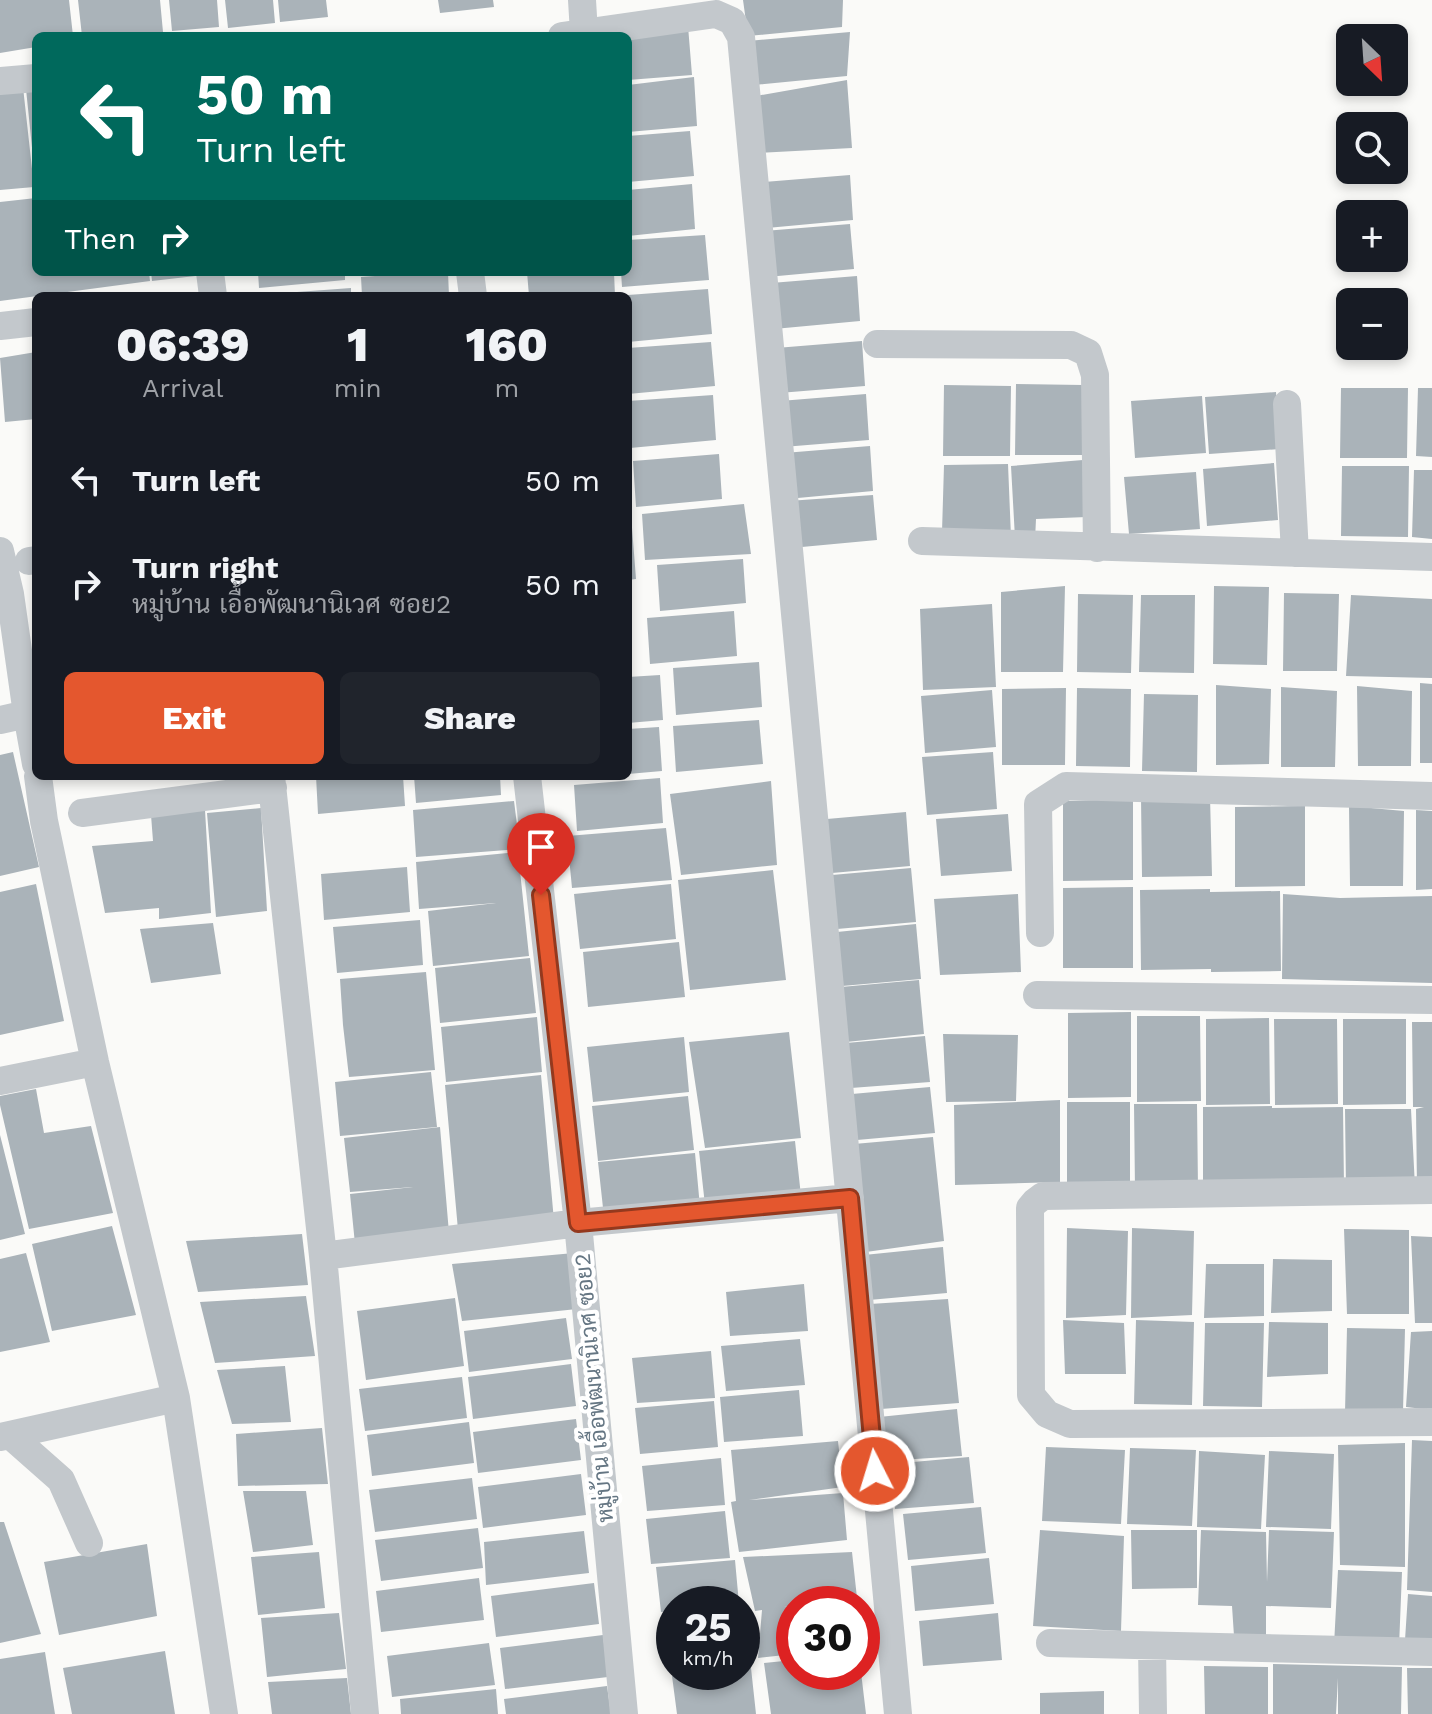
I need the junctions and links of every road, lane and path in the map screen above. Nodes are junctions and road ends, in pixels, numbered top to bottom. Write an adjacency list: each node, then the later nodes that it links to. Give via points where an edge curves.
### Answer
1 (582, 0): 2 (street)
2 (574, 32)
3 (587, 32): 28 (street, via 716,14 732,21 741,37)
4 (32, 78): 5 (street)
5 (0, 81)
6 (32, 322): 7 (street)
7 (0, 326)
8 (877, 344): 11 (street, via 1071,345 1088,353 1095,375)
9 (1287, 404): 13 (street)
10 (922, 541): 11 (street)
11 (1097, 548): 13 (street)
12 (0, 551): 15 (street, via 10,594)
13 (1295, 553): 14 (street)
14 (1432, 557)
15 (13, 717): 16 (street)
16 (32, 756)
17 (39, 780): 25 (street)
18 (527, 780): 29 (street, หมู่บ้าน เอื้อพัฒนานิเวศ ซอย2)
19 (272, 782): 21 (street); 30 (street)
20 (1432, 796): 22 (street, via 1066,786 1038,804)
21 (82, 813)
22 (1040, 933)
23 (1037, 995): 24 (street)
24 (1432, 1000)
25 (95, 1062): 26 (street); 31 (street)
26 (0, 1081)
27 (1432, 1190): 32 (street, via 1043,1196 1030,1208 1031,1395 1047,1414 1070,1424)
28 (850, 1198): 29 (street); 41 (street)
29 (578, 1223): 30 (street); 40 (street, หมู่บ้าน เอื้อพัฒนานิเวศ ซอย2)
30 (323, 1256): 39 (street)
31 (176, 1398): 33 (street); 38 (street)
32 (1432, 1422)
33 (5, 1436): 34 (street, via 61,1480)
34 (89, 1543)
35 (1050, 1643): 36 (street)
36 (1152, 1646): 37 (street); 42 (street)
37 (1432, 1652)
38 (224, 1714)
39 (365, 1714)
40 (624, 1714)
41 (898, 1714)
42 (1153, 1714)

